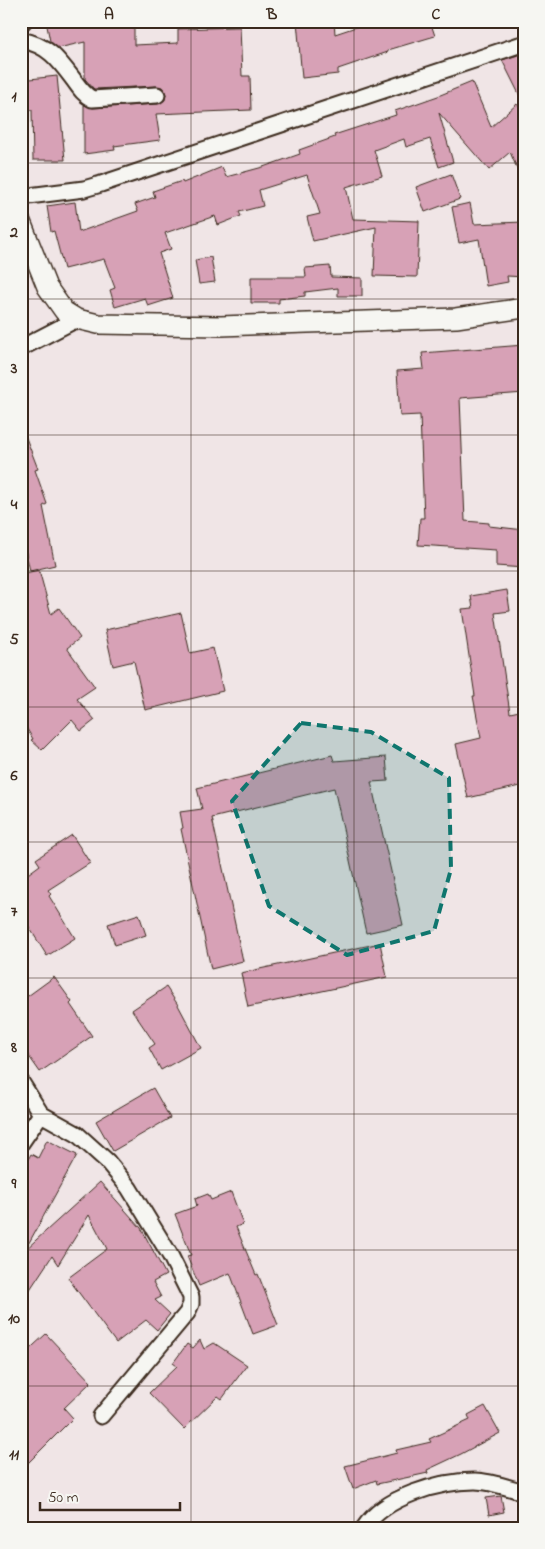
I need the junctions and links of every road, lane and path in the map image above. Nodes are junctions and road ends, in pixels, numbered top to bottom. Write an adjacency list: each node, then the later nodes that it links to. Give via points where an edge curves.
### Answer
1 (21, 40): 3 (street, via 34,42 56,57 84,95 92,99)
2 (524, 45): 4 (street, via 101,184)
3 (158, 95)
4 (21, 197)
5 (21, 222): 7 (street, via 47,287 64,312)
6 (524, 308): 7 (street, via 456,318 221,326 98,324)
7 (77, 319): 8 (street)
8 (21, 348)
9 (21, 1082): 10 (street)
10 (41, 1114): 11 (street); 12 (street, via 77,1134 107,1160 129,1188 170,1255 191,1297 187,1313)
11 (21, 1143)
12 (101, 1416)
13 (524, 1492): 14 (street, via 477,1480 452,1482 405,1495 371,1517)
14 (364, 1528)

